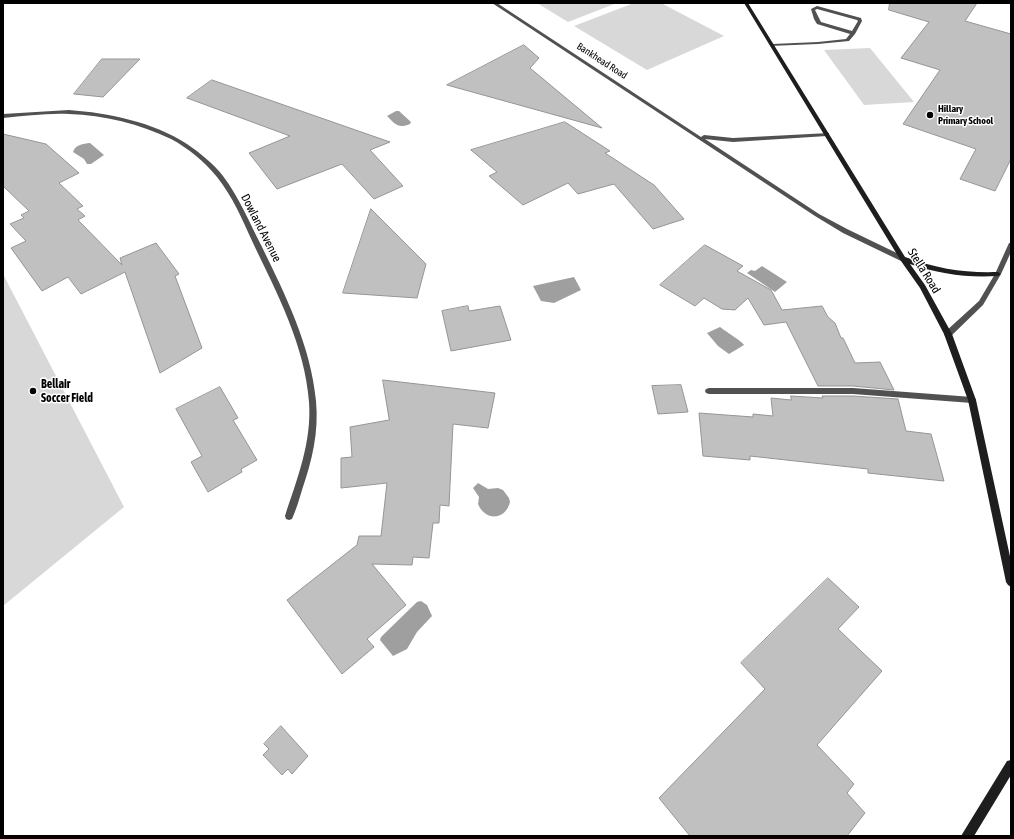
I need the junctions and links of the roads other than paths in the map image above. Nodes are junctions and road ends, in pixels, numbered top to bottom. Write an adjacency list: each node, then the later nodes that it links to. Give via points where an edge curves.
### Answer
1 (494, 3): 7 (street, Bankhead Road)
2 (746, 3): 4 (main road, Stella Road)
3 (853, 33): 3 (street, via 859,19 822,8 813,9 818,23); 4 (street, via 847,40)
4 (772, 44): 6 (main road, Stella Road)
5 (3, 116): 14 (street, Dowland Avenue, via 70,112 114,118 155,130 184,144 205,160 223,181 244,216 288,309 311,383 313,423 307,459)
6 (827, 134): 7 (street, Bankhead Road, via 733,140); 9 (main road, Stella Road)
7 (699, 136): 9 (street, Bankhead Road, via 817,215)
8 (1011, 245): 10 (street)
9 (903, 258): 10 (main road, via 951,274); 11 (main road, Stella Road, via 923,287)
10 (998, 274): 11 (street, via 981,304)
11 (948, 334): 13 (main road, Stella Road)
12 (709, 391): 13 (street, via 853,391)
13 (972, 400): 15 (main road, Stella Road)
14 (289, 516)
15 (1011, 582)
16 (1011, 765): 17 (main road)
17 (966, 836)

